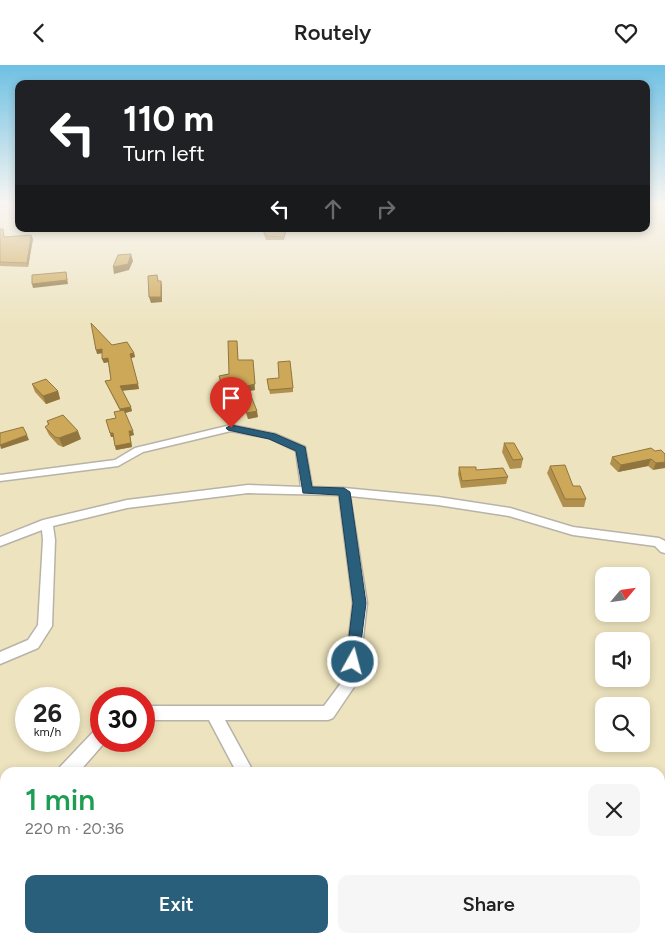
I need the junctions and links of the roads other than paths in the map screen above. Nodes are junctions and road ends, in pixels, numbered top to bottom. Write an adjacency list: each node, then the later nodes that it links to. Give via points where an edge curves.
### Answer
1 (0, 478): 2 (street, via 118,463 139,450 231,428 272,436 301,449)
2 (307, 491): 3 (street); 4 (street, via 248,489 187,495 127,504)
3 (344, 492): 6 (street, via 510,512 573,531); 9 (street, via 360,603 351,681 328,713)
4 (47, 523): 5 (street); 7 (street, via 45,627 33,645)
5 (0, 542)
6 (663, 544)
7 (0, 658)
8 (155, 713): 9 (street)
9 (213, 713): 12 (street)
10 (90, 747): 11 (street)
11 (72, 767)
12 (243, 767)

